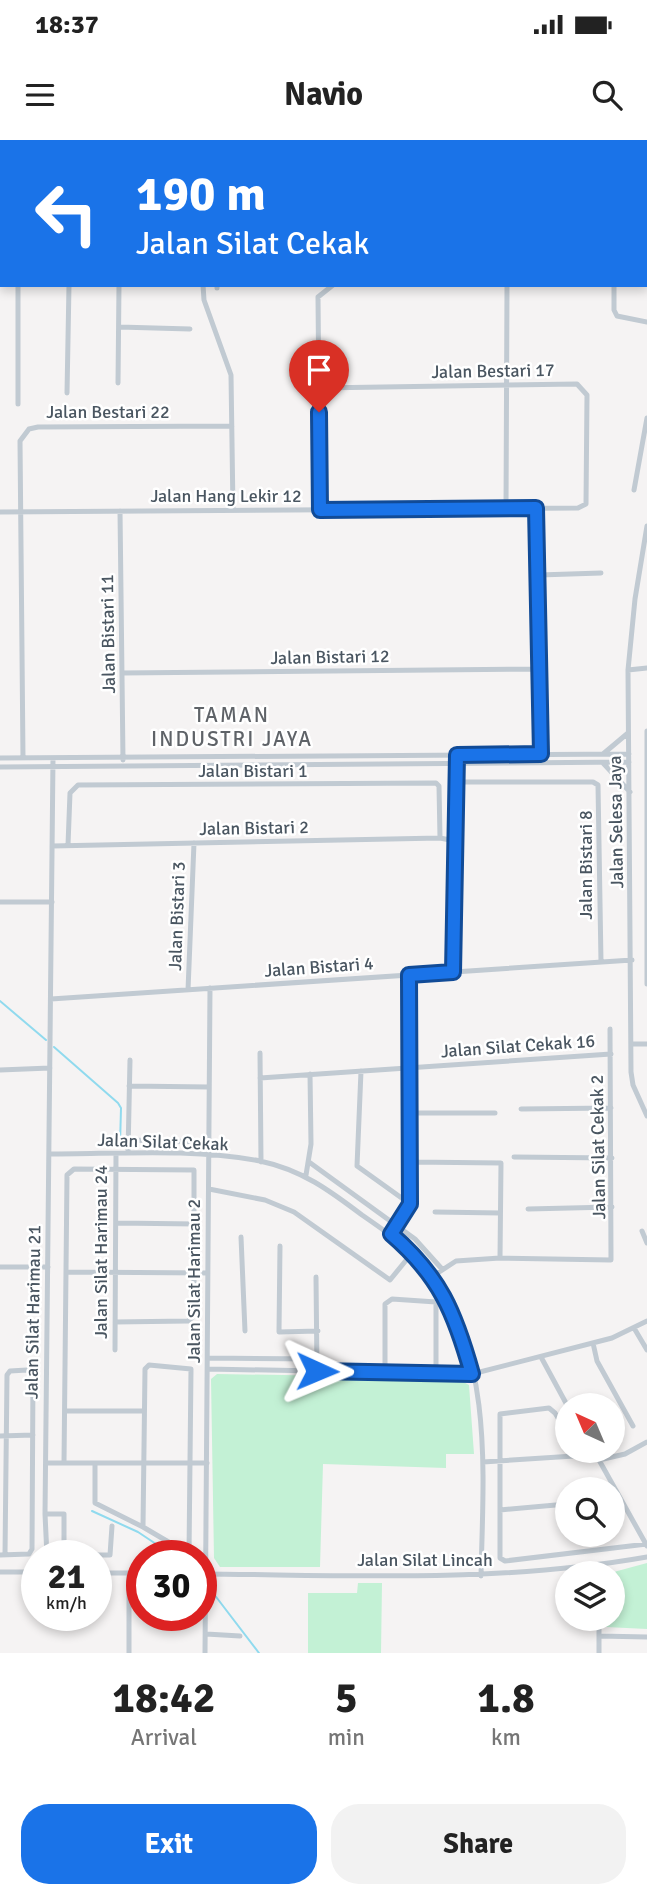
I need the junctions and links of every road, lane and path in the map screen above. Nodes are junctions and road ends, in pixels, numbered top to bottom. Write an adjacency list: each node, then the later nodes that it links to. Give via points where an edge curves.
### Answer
1 (18, 287): 15 (street)
2 (69, 287): 14 (street)
3 (119, 287): 9 (street)
4 (202, 287): 17 (street, via 230,366)
5 (330, 287): 13 (street, via 318,297)
6 (507, 287): 12 (street)
7 (614, 287): 8 (street, via 615,313)
8 (647, 322)
9 (118, 327): 10 (street); 11 (street)
10 (190, 329)
11 (118, 383)
12 (506, 385): 13 (street, Jalan Bestari 17); 20 (street, Jalan Bestari 17, via 577,384 587,395 587,498); 21 (street)
13 (319, 387): 23 (street)
14 (67, 393)
15 (18, 404)
16 (647, 418): 18 (street)
17 (232, 426): 22 (street); 26 (street, Jalan Bestari 22, via 29,429 20,440)
18 (634, 490)
19 (536, 508): 20 (street, Jalan Hang Lekir 12); 21 (street, Jalan Hang Lekir 12); 29 (street)
20 (578, 508)
21 (506, 509): 23 (street, Jalan Hang Lekir 12)
22 (233, 510): 23 (street, Jalan Hang Lekir 12); 24 (street, Jalan Hang Lekir 12)
23 (320, 510)
24 (120, 511): 26 (street, Jalan Hang Lekir 12); 33 (street, Jalan Bistari 11)
25 (0, 512): 26 (street, Jalan Hang Lekir 12)
26 (21, 512): 42 (street, Jalan Bestari 22)
27 (647, 526): 32 (street, Jalan Selesa Jaya)
28 (601, 573): 29 (street)
29 (539, 575): 31 (street)
30 (647, 668): 32 (street)
31 (539, 669): 33 (street, Jalan Bistari 12); 36 (street)
32 (628, 670): 35 (street, Jalan Selesa Jaya)
33 (122, 673): 40 (street, Jalan Bistari 11)
34 (647, 731): 52 (street)
35 (628, 733): 37 (street); 38 (street, Jalan Selesa Jaya)
36 (541, 754): 37 (street); 39 (street); 45 (street)
37 (603, 754): 38 (street)
38 (629, 754): 44 (street, Jalan Selesa Jaya)
39 (457, 755): 40 (street); 47 (street)
40 (123, 757): 43 (street); 48 (street, Jalan Bistari 11)
41 (0, 758): 42 (street)
42 (23, 758): 43 (street)
43 (53, 758): 49 (street, Jalan Silat Harimau 21)
44 (629, 762): 46 (street); 51 (street, Jalan Selesa Jaya)
45 (541, 763): 46 (street); 47 (street)
46 (603, 763): 54 (street)
47 (457, 764): 48 (street); 53 (street)
48 (123, 766): 49 (street)
49 (53, 767): 50 (street); 59 (street, Jalan Silat Harimau 21)
50 (0, 768)
51 (629, 779): 52 (street); 54 (street, Jalan Selesa Jaya)
52 (646, 779): 66 (street)
53 (456, 782): 56 (street); 63 (street, Jalan Bistari 8, via 598,785)
54 (630, 792): 62 (street, Jalan Selesa Jaya)
55 (440, 838): 56 (street, Jalan Bistari 2); 57 (street, Jalan Bistari 2); 58 (street, Jalan Bistari 1, via 436,783 78,785 70,793)
56 (455, 841): 64 (street)
57 (194, 843): 58 (street, Jalan Bistari 2); 68 (street, Jalan Bistari 3)
58 (68, 845): 59 (street, Jalan Bistari 2)
59 (52, 846): 61 (street, Jalan Silat Harimau 21)
60 (0, 902): 61 (street)
61 (52, 902): 69 (street, Jalan Silat Harimau 21)
62 (632, 960): 63 (street, Jalan Bistari 4); 71 (street, Jalan Selesa Jaya)
63 (601, 962): 64 (street, Jalan Bistari 4)
64 (453, 972): 65 (street, Jalan Bistari 4)
65 (409, 975): 67 (street, Jalan Bistari 4); 77 (street)
66 (647, 984)
67 (210, 988): 68 (street, Jalan Bistari 4); 83 (street, Jalan Silat Harimau 2)
68 (188, 990): 69 (street, Jalan Bistari 4)
69 (51, 999): 76 (street, Jalan Silat Harimau 21)
70 (610, 1029): 74 (street, Jalan Silat Cekak 2)
71 (632, 1044): 72 (street); 88 (street, Jalan Selesa Jaya, via 633,1086)
72 (647, 1044)
73 (260, 1053): 81 (street)
74 (611, 1054): 77 (street, Jalan Silat Cekak 16); 84 (street, Jalan Silat Cekak 2)
75 (130, 1060): 82 (street)
76 (50, 1068): 78 (street); 92 (street, Jalan Silat Harimau 21)
77 (410, 1068): 79 (street, Jalan Silat Cekak 16); 86 (street)
78 (0, 1070)
79 (361, 1071): 80 (street, Jalan Silat Cekak 16); 103 (street, via 357,1166)
80 (310, 1074): 81 (street, Jalan Silat Cekak 16); 98 (street)
81 (260, 1078): 97 (street)
82 (129, 1086): 83 (street); 89 (street)
83 (209, 1087): 90 (street, Jalan Silat Harimau 2)
84 (611, 1108): 85 (street); 96 (street, Jalan Silat Cekak 2)
85 (521, 1109)
86 (411, 1113): 87 (street); 99 (street)
87 (495, 1113)
88 (647, 1116)
89 (128, 1140): 90 (street); 91 (street)
90 (209, 1142): 94 (street, Jalan Silat Harimau 2)
91 (128, 1153): 93 (street, Jalan Silat Cekak); 94 (street, Jalan Silat Cekak)
92 (49, 1154): 93 (street, Jalan Silat Cekak); 119 (street, Jalan Silat Harimau 21)
93 (116, 1154): 100 (street, Jalan Silat Harimau 24)
94 (209, 1155): 97 (street, Jalan Silat Cekak); 102 (street, Jalan Silat Harimau 2)
95 (514, 1157): 96 (street)
96 (612, 1158): 104 (street, Jalan Silat Cekak 2)
97 (261, 1162): 101 (street, Jalan Silat Cekak)
98 (309, 1162): 101 (street); 110 (street)
99 (411, 1162): 103 (street); 107 (street, via 501,1163)
100 (116, 1168): 108 (street, Jalan Silat Harimau 24); 109 (street, via 194,1170); 121 (street, via 70,1170 67,1175)
101 (306, 1175): 112 (street, Jalan Silat Cekak)
102 (209, 1189): 116 (street, via 265,1200 294,1212 390,1280); 124 (street, Jalan Silat Harimau 2)
103 (410, 1204): 110 (street)
104 (612, 1207): 105 (street); 117 (street, Jalan Silat Cekak 2, via 613,1256 607,1262)
105 (528, 1209)
106 (435, 1212): 107 (street)
107 (500, 1213): 117 (street)
108 (116, 1223): 109 (street); 122 (street, Jalan Silat Harimau 24)
109 (196, 1224): 123 (street)
110 (396, 1224): 112 (street); 120 (street)
111 (642, 1231): 114 (street)
112 (391, 1234): 116 (street, Jalan Silat Cekak)
113 (241, 1237): 130 (street)
114 (647, 1243)
115 (280, 1246): 131 (street, via 279,1332)
116 (412, 1253): 125 (street, Jalan Silat Cekak)
117 (500, 1258): 120 (street, via 456,1261)
118 (0, 1267): 119 (street)
119 (48, 1267): 144 (street, Jalan Silat Harimau 21)
120 (442, 1269): 125 (street)
121 (66, 1272): 122 (street); 146 (street)
122 (115, 1272): 123 (street); 128 (street, Jalan Silat Harimau 24)
123 (196, 1273): 124 (street); 128 (street, via 191,1320)
124 (208, 1273): 136 (street, Jalan Silat Harimau 2)
125 (433, 1276): 142 (street, Jalan Silat Cekak, via 458,1321)
126 (316, 1277): 131 (street)
127 (647, 1321): 129 (street)
128 (115, 1322): 133 (street, Jalan Silat Harimau 24)
129 (634, 1328): 132 (street); 134 (street)
130 (245, 1331)
131 (318, 1331): 137 (street)
132 (593, 1343): 135 (street); 149 (street, via 597,1361)
133 (115, 1350)
134 (647, 1350)
135 (541, 1357): 142 (street); 143 (street)
136 (208, 1358): 137 (street); 138 (street, Jalan Silat Harimau 2)
137 (317, 1359): 139 (street)
138 (208, 1369): 139 (street); 161 (street, Jalan Silat Harimau 2)
139 (317, 1371): 140 (street)
140 (385, 1372): 141 (street); 141 (street, via 387,1301 436,1303)
141 (436, 1373): 142 (street)
142 (472, 1374): 155 (street, Jalan Silat Cekak)
143 (561, 1393)
144 (46, 1395): 145 (street); 156 (street, Jalan Silat Harimau 21)
145 (34, 1396): 150 (street); 151 (street, via 31,1371 7,1373)
146 (65, 1411): 147 (street); 157 (street)
147 (144, 1411): 159 (street); 160 (street, via 146,1367 191,1369)
148 (555, 1415): 154 (street, via 552,1410 500,1414)
149 (633, 1426)
150 (33, 1435): 151 (street); 175 (street, via 31,1553)
151 (4, 1436): 164 (street)
152 (647, 1443): 162 (street, via 599,1461)
153 (555, 1457): 154 (street)
154 (499, 1461): 155 (street); 165 (street)
155 (483, 1462): 182 (street, Jalan Silat Cekak)
156 (46, 1463): 157 (street); 167 (street, Jalan Silat Harimau 21)
157 (64, 1463): 158 (street)
158 (95, 1463): 159 (street); 169 (street, via 94,1503)
159 (144, 1463): 160 (street); 169 (street)
160 (192, 1463): 161 (street); 172 (street)
161 (207, 1463): 173 (street, Jalan Silat Harimau 2)
162 (607, 1477)
163 (555, 1505): 165 (street)
164 (3, 1506): 175 (street)
165 (500, 1510): 174 (street, via 499,1552 505,1561)
166 (625, 1511): 174 (street)
167 (45, 1514): 168 (street, via 64,1514 66,1554 110,1555); 170 (street, Jalan Silat Harimau 21)
168 (112, 1526)
169 (143, 1527): 171 (street)
170 (46, 1540)
171 (165, 1540)
172 (189, 1540)
173 (205, 1540)
174 (647, 1545)
175 (3, 1555)
176 (647, 1557): 177 (street, Jalan Silat Lincah)
177 (625, 1561)
178 (555, 1570): 182 (street, Jalan Silat Lincah)
179 (0, 1572): 180 (street)
180 (21, 1573)
181 (217, 1574): 182 (street, Jalan Silat Lincah)
182 (481, 1576)
183 (129, 1631): 189 (street)
184 (599, 1631): 187 (street)
185 (205, 1634): 186 (street); 190 (street, Jalan Silat Harimau 2)
186 (240, 1636)
187 (599, 1636): 188 (street); 191 (street)
188 (647, 1637)
189 (129, 1653)
190 (205, 1653)
191 (599, 1653)

